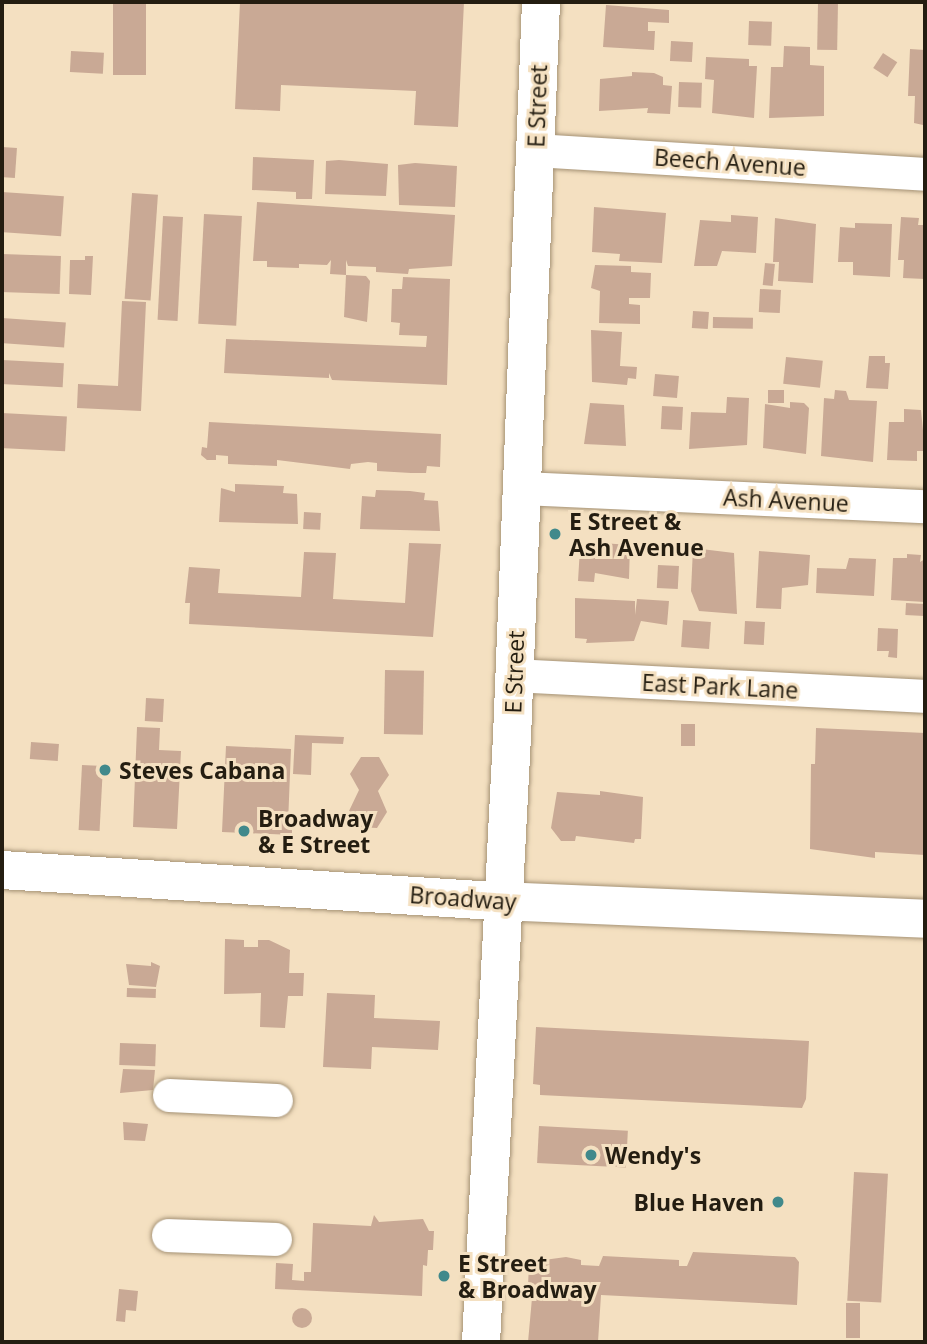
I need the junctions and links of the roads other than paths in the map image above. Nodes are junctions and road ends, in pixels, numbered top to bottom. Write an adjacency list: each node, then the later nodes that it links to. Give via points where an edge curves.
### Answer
1 (541, 2): 2 (main road, E Street)
2 (535, 150): 3 (street, Beech Avenue); 4 (main road, E Street)
3 (925, 174)
4 (522, 488): 5 (street, Ash Avenue); 6 (main road, E Street)
5 (925, 506)
6 (514, 675): 7 (street, East Park Lane); 9 (main road, E Street)
7 (925, 696)
8 (2, 870): 9 (main road, Broadway)
9 (500, 901): 10 (main road, Broadway); 15 (main road, E Street)
10 (925, 919)
11 (169, 1095): 12 (street)
12 (276, 1100)
13 (168, 1234): 14 (street)
14 (275, 1239)
15 (481, 1342)

